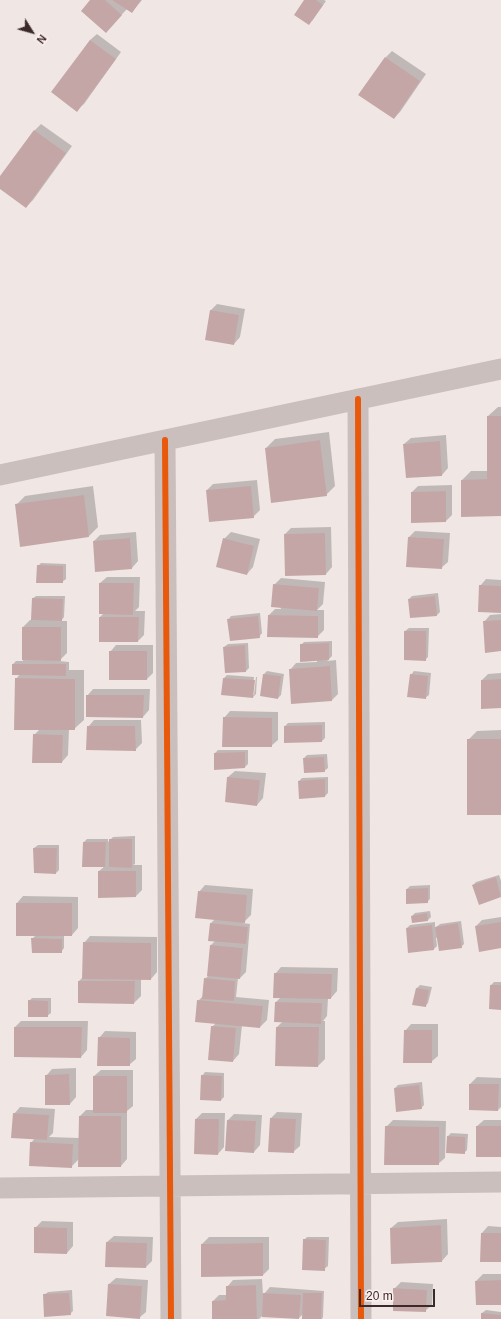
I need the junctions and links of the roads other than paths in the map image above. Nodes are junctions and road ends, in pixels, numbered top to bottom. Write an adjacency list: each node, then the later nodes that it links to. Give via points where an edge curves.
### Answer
1 (501, 369): 2 (street)
2 (358, 399): 3 (street); 6 (street)
3 (165, 440): 4 (street); 7 (street)
4 (0, 475)
5 (501, 1182): 6 (street)
6 (360, 1184): 7 (street); 10 (street)
7 (170, 1186): 8 (street); 9 (street)
8 (0, 1188)
9 (171, 1319)
10 (361, 1319)

